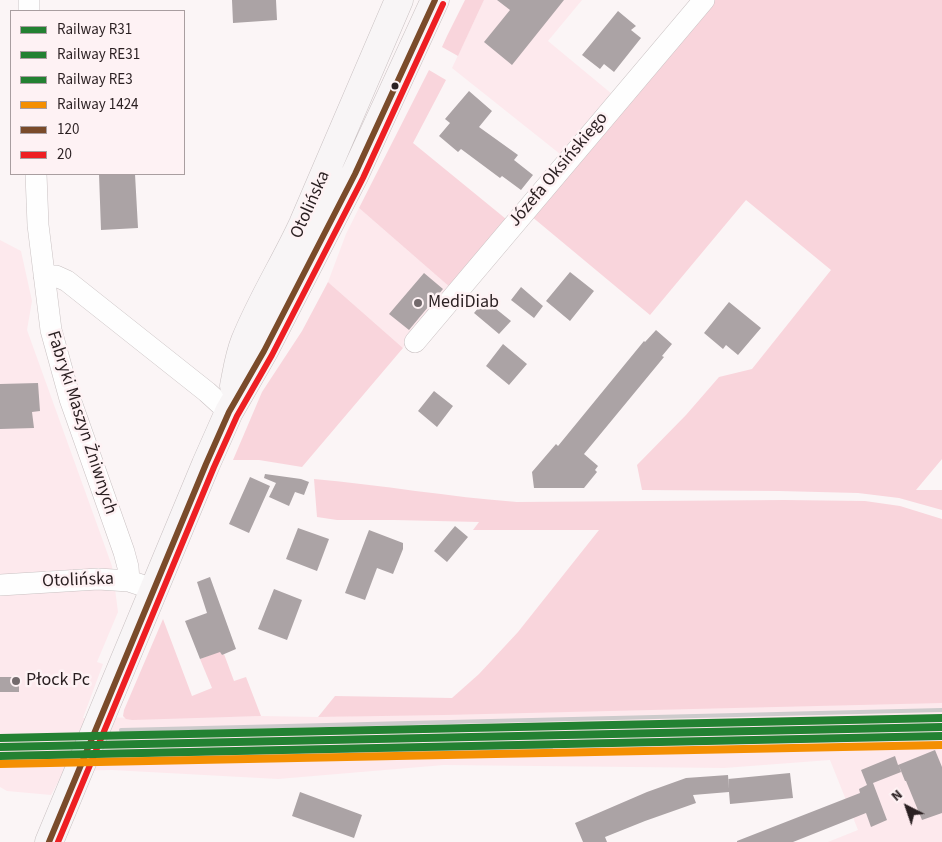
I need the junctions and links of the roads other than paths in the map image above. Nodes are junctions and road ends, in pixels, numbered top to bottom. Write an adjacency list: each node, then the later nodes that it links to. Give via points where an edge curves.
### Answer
1 (399, 0): 7 (main road, Otolińska, via 303,224 245,342)
2 (435, 0): 7 (main road, Otolińska, via 359,167)
3 (704, 0): 6 (street, Józefa Oksińskiego)
4 (36, 175): 5 (street, Fabryki Maszyn Żniwnych)
5 (44, 276): 7 (street, via 56,276 67,281); 8 (street, Fabryki Maszyn Żniwnych, via 54,344 124,552)
6 (415, 342)
7 (229, 412): 10 (main road, Otolińska)
8 (129, 580): 9 (street, Otolińska); 10 (street, Otolińska)
9 (0, 584)
10 (154, 589): 11 (main road, Otolińska)
11 (49, 842)

